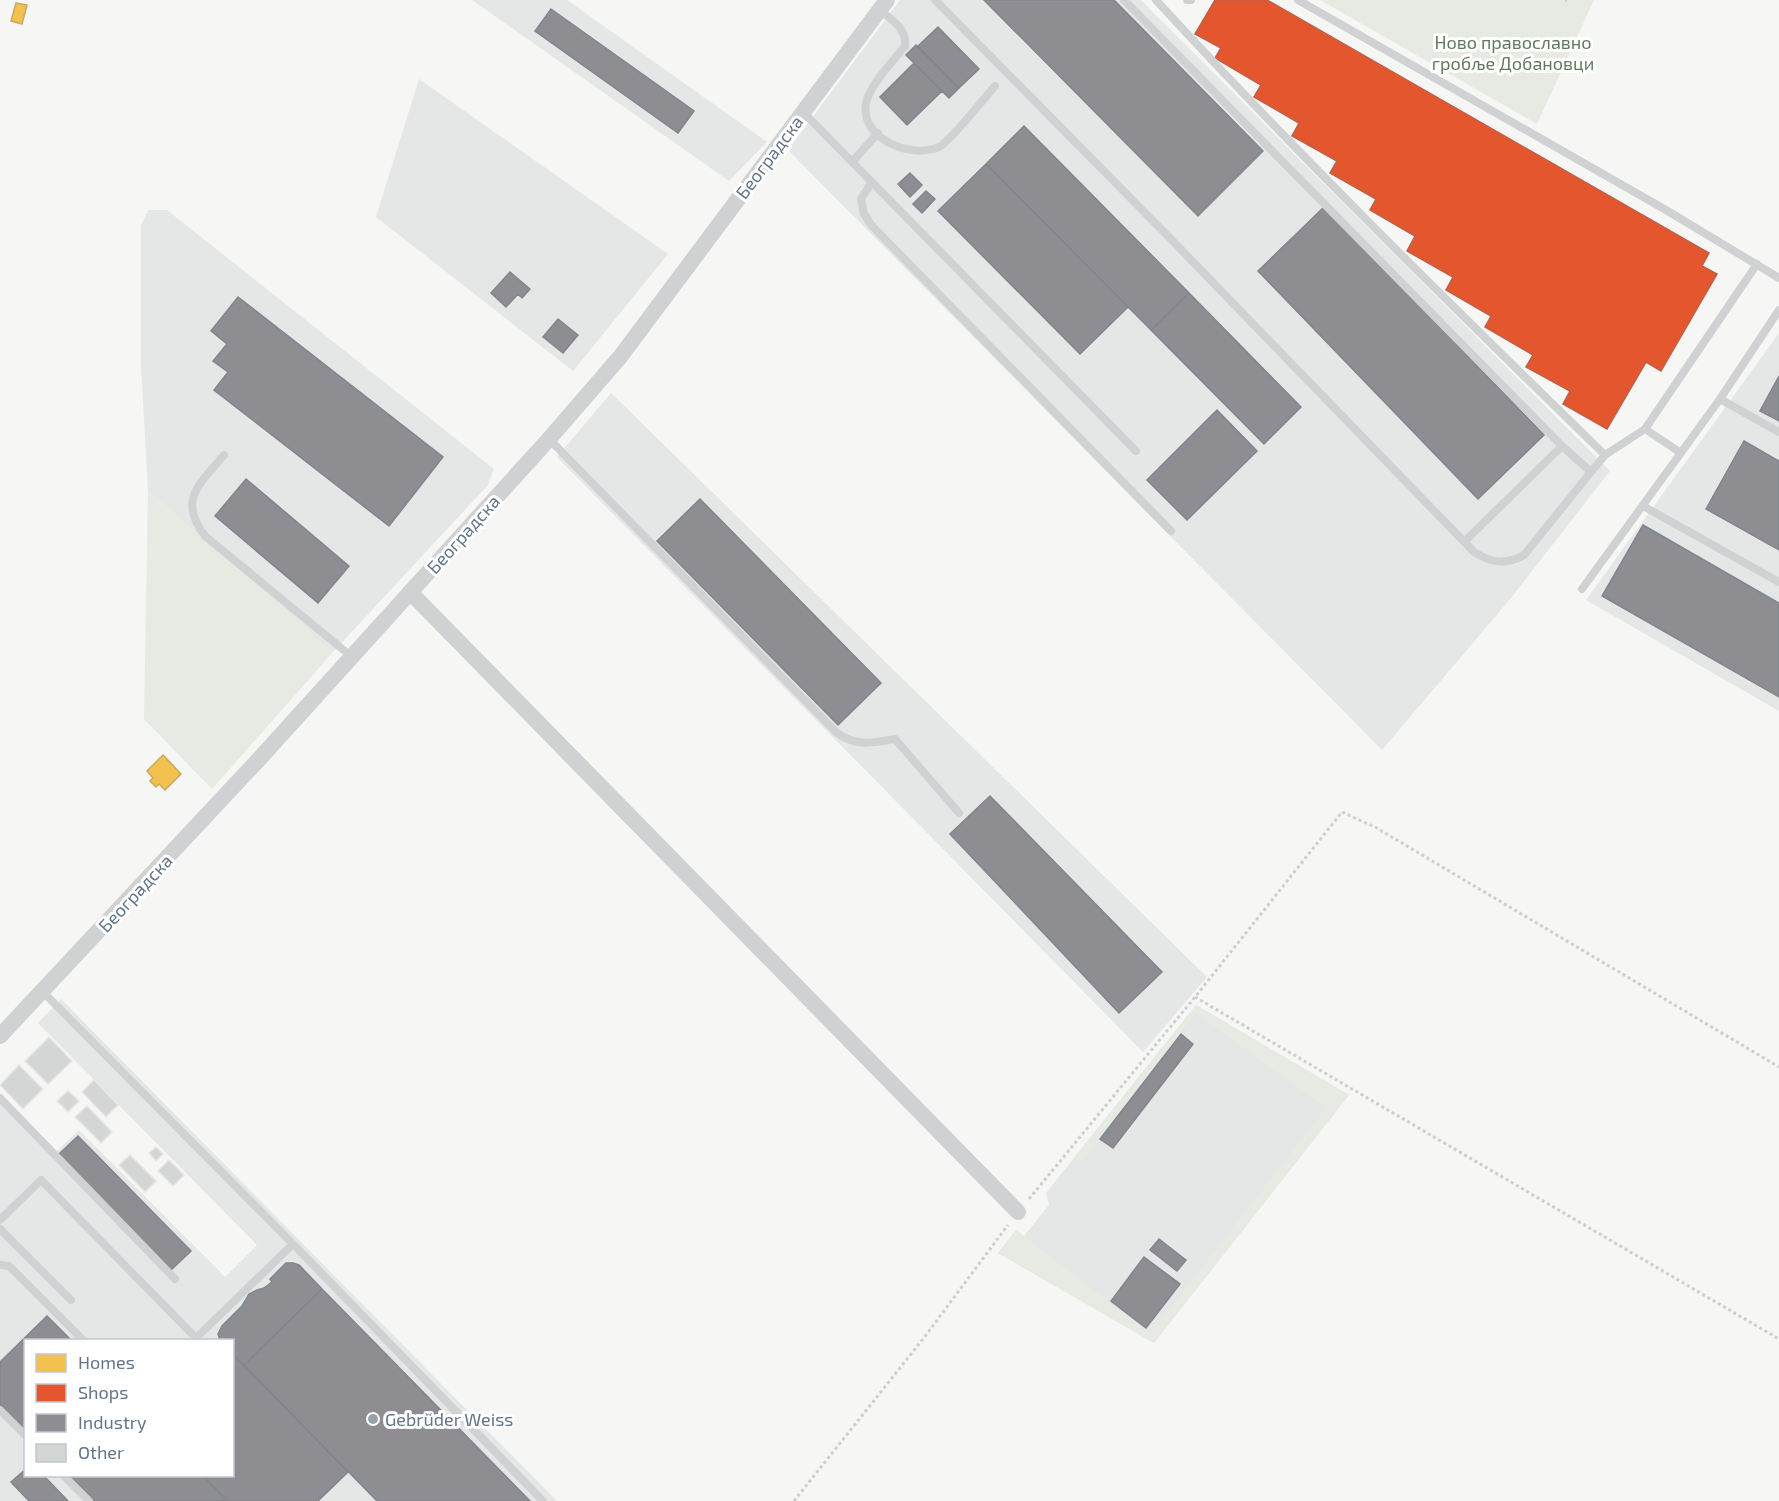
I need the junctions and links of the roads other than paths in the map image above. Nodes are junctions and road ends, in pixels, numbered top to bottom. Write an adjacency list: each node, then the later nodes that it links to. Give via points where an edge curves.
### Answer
1 (935, 0): 26 (lane)
2 (1124, 0): 18 (lane)
3 (1156, 0): 22 (lane, via 1249,101)
4 (1298, 0): 11 (lane)
5 (884, 5): 7 (street, Београдска); 8 (lane, via 906,37 905,46 866,101 866,115)
6 (995, 86): 8 (lane, via 942,146 926,151 908,150 891,146)
7 (803, 112): 9 (lane); 17 (street, Београдска, via 620,357)
8 (878, 133): 9 (lane)
9 (852, 162): 10 (lane)
10 (872, 182): 19 (lane); 25 (lane, via 861,199 872,226)
11 (1757, 264): 12 (lane); 15 (lane)
12 (1779, 278)
13 (1779, 310): 14 (lane)
14 (1720, 399): 16 (lane); 20 (lane)
15 (1645, 429): 20 (lane); 22 (lane)
16 (1779, 432)
17 (549, 439): 29 (street, Београдска); 31 (lane, via 836,732 867,744 895,739)
18 (1562, 446): 23 (lane); 26 (lane)
19 (1136, 451)
20 (1681, 453): 24 (lane)
21 (224, 455): 30 (lane, via 193,493 190,504 198,526 205,536)
22 (1605, 455): 23 (lane)
23 (1591, 472): 26 (lane, via 1524,555 1515,560 1492,561)
24 (1642, 506): 27 (lane); 28 (lane)
25 (1172, 531)
26 (1464, 542)
27 (1779, 582)
28 (1581, 590)
29 (410, 592): 30 (street, Београдска); 35 (street)
30 (352, 657): 32 (street, Београдска)
31 (959, 813)
32 (42, 991): 33 (street, Београдска); 38 (lane)
33 (0, 1036)
34 (0, 1098): 40 (lane)
35 (1018, 1212)
36 (0, 1220): 43 (lane, via 41,1180)
37 (0, 1229): 41 (lane)
38 (293, 1244): 43 (lane); 48 (lane)
39 (4, 1265): 42 (lane)
40 (175, 1279)
41 (71, 1299)
42 (81, 1339)
43 (195, 1339)
44 (0, 1410): 45 (lane)
45 (24, 1434)
46 (65, 1477): 47 (lane)
47 (89, 1501)
48 (543, 1501)

